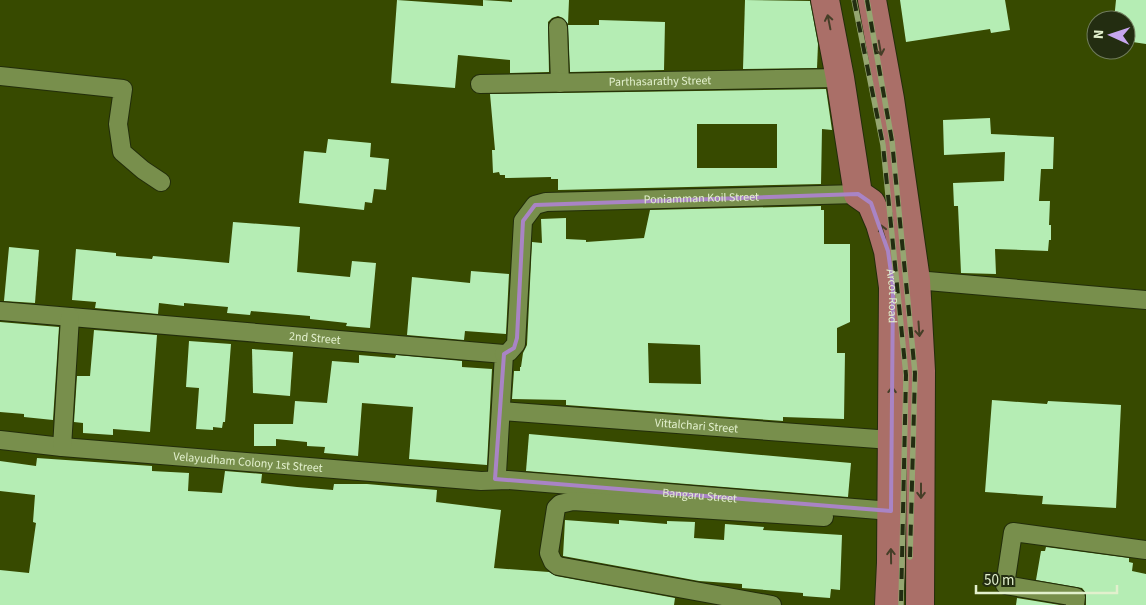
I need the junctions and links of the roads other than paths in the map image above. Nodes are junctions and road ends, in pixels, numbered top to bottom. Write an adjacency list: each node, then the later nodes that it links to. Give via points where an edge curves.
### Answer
1 (825, 0): 5 (main road, one-way to 1)
2 (872, 0): 10 (main road, Arcot Road, one-way to 10)
3 (558, 27): 6 (street)
4 (0, 76): 8 (street, via 123,89 118,124 122,152)
5 (840, 78): 6 (street, Parthasarathy Street); 9 (main road)
6 (560, 83): 7 (street, Parthasarathy Street)
7 (480, 84)
8 (161, 182)
9 (858, 194): 14 (street, Poniamman Koil Street, via 546,202 535,205 523,221 517,338 514,348); 17 (main road, Arcot Road, one-way to 9, via 893,287 880,224 871,204)
10 (916, 280): 11 (street); 24 (main road, Arcot Road, one-way to 24, via 921,371)
11 (1146, 300)
12 (0, 312): 13 (street, 2nd Street)
13 (70, 317): 14 (street, 2nd Street); 18 (street)
14 (504, 354): 15 (street)
15 (502, 411): 17 (street, Vittalchari Street); 19 (street)
16 (0, 440): 18 (street, Velayudham Colony 1st Street)
17 (891, 440): 20 (main road, Arcot Road)
18 (62, 447): 19 (street, Velayudham Colony 1st Street, via 481,482)
19 (502, 480): 20 (street, Bangaru Street)
20 (891, 518): 22 (street, via 872,520 573,501 556,508 549,552 558,566); 23 (main road, Arcot Road, one-way to 20)
21 (1146, 550): 25 (street, via 1013,532 1005,585 1076,597)
22 (772, 605)
23 (889, 605)
24 (920, 605)
25 (1074, 605)

